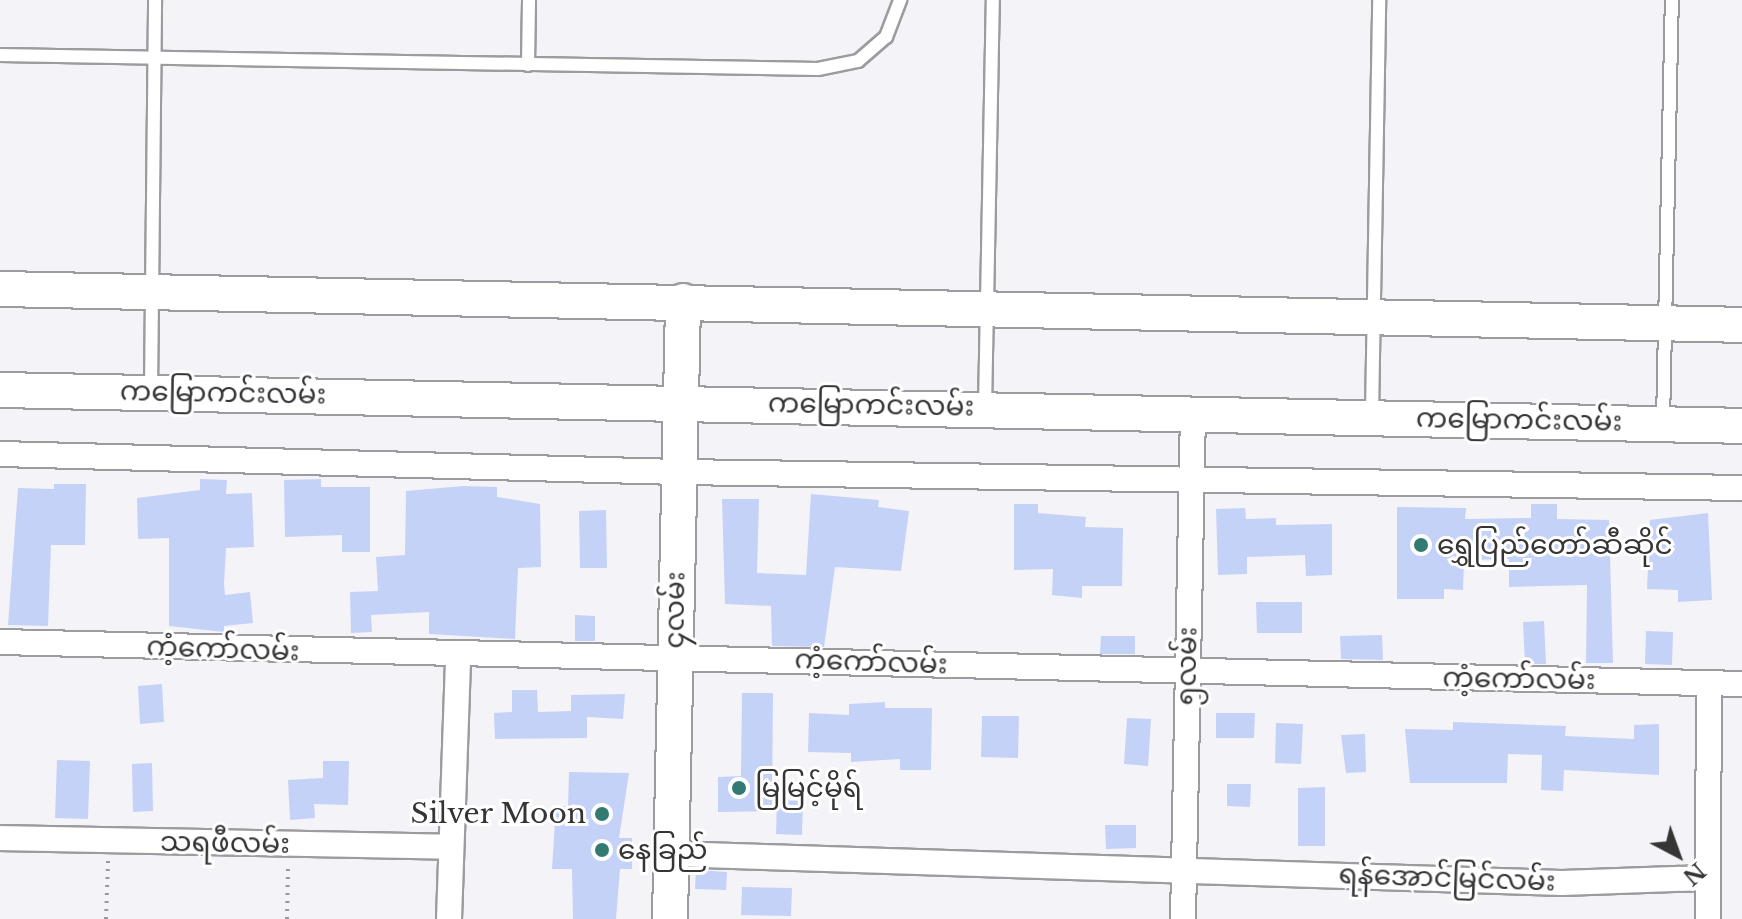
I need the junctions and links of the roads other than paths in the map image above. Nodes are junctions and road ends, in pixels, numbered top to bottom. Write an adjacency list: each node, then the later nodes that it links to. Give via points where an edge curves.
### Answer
1 (155, 0): 8 (lane)
2 (529, 0): 9 (lane)
3 (900, 0): 9 (lane, via 886,37 858,61 818,69)
4 (993, 0): 13 (lane)
5 (1379, 0): 14 (lane)
6 (1672, 0): 15 (lane)
7 (0, 55): 8 (lane)
8 (155, 58): 9 (lane); 11 (lane)
9 (528, 65)
10 (0, 289): 11 (main road)
11 (152, 290): 12 (main road); 18 (lane)
12 (683, 301): 13 (main road); 19 (main road, ၄လမ်း)
13 (987, 307): 14 (main road); 20 (lane)
14 (1373, 317): 15 (main road); 22 (lane)
15 (1666, 321): 16 (main road); 23 (lane)
16 (1742, 325)
17 (0, 390): 18 (main road, ကမြောကင်းလမ်း)
18 (151, 391): 19 (main road, ကမြောကင်းလမ်း)
19 (680, 401): 20 (main road, ကမြောကင်းလမ်း); 26 (main road, ၄လမ်း)
20 (985, 408): 21 (main road, ကမြောကင်းလမ်း)
21 (1193, 412): 22 (main road, ကမြောကင်းလမ်း); 27 (street, ၅လမ်း)
22 (1372, 417): 23 (main road, ကမြောကင်းလမ်း)
23 (1663, 422): 24 (main road, ကမြောကင်းလမ်း)
24 (1742, 426)
25 (0, 454): 26 (street)
26 (679, 472): 27 (street); 30 (main road, ၄လမ်း)
27 (1191, 480): 28 (street); 32 (street, ၅လမ်း)
28 (1742, 488)
29 (0, 642): 31 (street, ကံ့ကော်လမ်း)
30 (674, 655): 31 (street, ကံ့ကော်လမ်း); 32 (street, ကံ့ကော်လမ်း); 37 (main road, ၄လမ်း)
31 (458, 656): 36 (street)
32 (1186, 671): 33 (street, ကံ့ကော်လမ်း); 38 (street, ၅လမ်း)
33 (1709, 684): 34 (street, ကံ့ကော်လမ်း); 39 (street)
34 (1742, 684)
35 (0, 838): 36 (street, သရဖီလမ်း)
36 (451, 847): 40 (street)
37 (672, 854): 38 (street, ရန်အောင်မြင်လမ်း); 41 (main road, ၄လမ်း)
38 (1185, 870): 39 (street, ရန်အောင်မြင်လမ်း, via 1562,883); 42 (street, ၅လမ်း)
39 (1708, 878): 43 (street)
40 (449, 919)
41 (670, 919)
42 (1183, 919)
43 (1708, 919)

